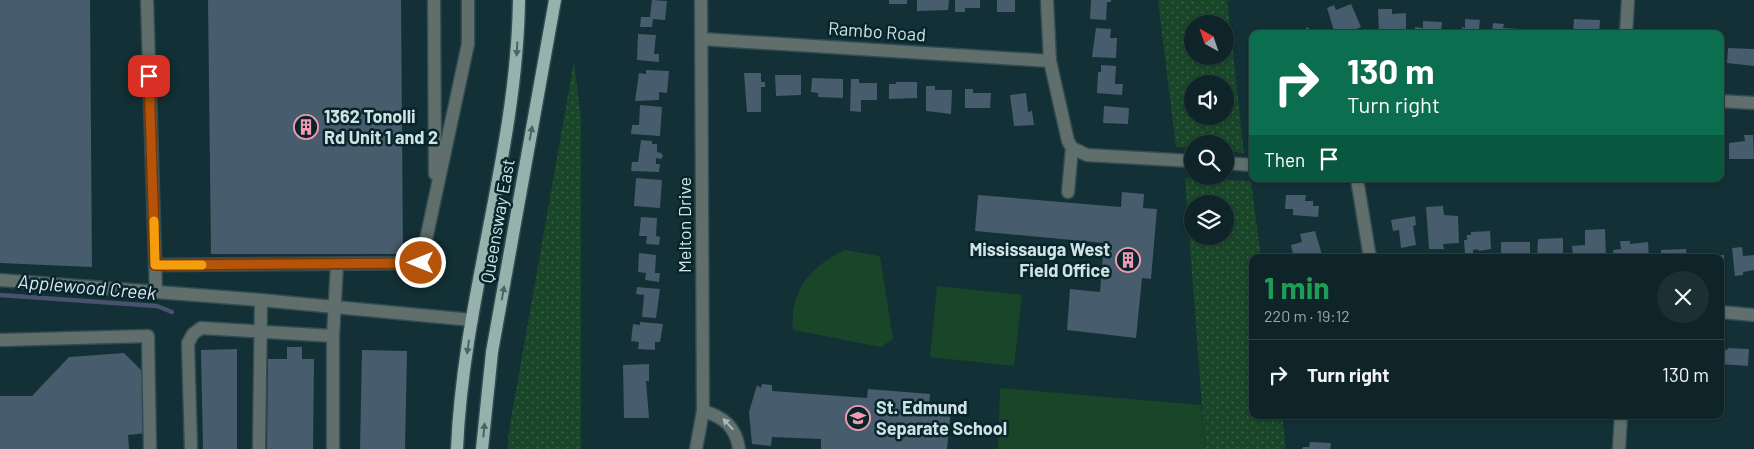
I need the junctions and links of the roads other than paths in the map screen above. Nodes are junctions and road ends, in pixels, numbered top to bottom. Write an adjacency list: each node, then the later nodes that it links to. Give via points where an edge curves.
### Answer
1 (147, 0): 23 (street)
2 (434, 0): 20 (street)
3 (468, 0): 20 (street, via 468,44)
4 (519, 0): 30 (main road, Queensway East, one-way to 30, via 516,77)
5 (555, 0): 41 (main road, Queensway East, one-way to 5, via 492,352)
6 (701, 0): 10 (street, Melton Drive)
7 (1047, 0): 11 (street)
8 (1628, 0): 9 (street)
9 (1626, 30)
10 (702, 39): 11 (street, Rambo Road); 34 (street, Melton Drive)
11 (1050, 61): 14 (street)
12 (1724, 101): 13 (street)
13 (1754, 104)
14 (1072, 148): 15 (street, via 1087,155); 19 (street)
15 (1184, 161)
16 (1234, 164): 17 (street)
17 (1249, 165)
18 (1357, 182): 21 (street)
19 (1068, 192)
20 (435, 197): 22 (street, via 421,263)
21 (1369, 254)
22 (337, 264): 23 (street); 27 (street)
23 (155, 265): 25 (street)
24 (0, 280): 25 (street)
25 (156, 292): 26 (street)
26 (261, 300): 27 (street); 31 (street)
27 (335, 307): 30 (street); 32 (street)
28 (1724, 312): 29 (street)
29 (1754, 315)
30 (472, 320): 40 (main road, Queensway East, one-way to 40)
31 (259, 332): 32 (street); 37 (street, via 201,328 193,334 188,344); 38 (street)
32 (333, 336): 39 (street)
33 (0, 340): 36 (street, via 148,336)
34 (704, 411): 42 (street, Melton Drive); 43 (street, one-way to 34, via 738,438 731,426 718,415)
35 (1621, 419): 44 (street)
36 (150, 449)
37 (191, 449)
38 (259, 449)
39 (334, 449)
40 (457, 449)
41 (482, 449)
42 (696, 449)
43 (739, 449)
44 (1618, 449)

